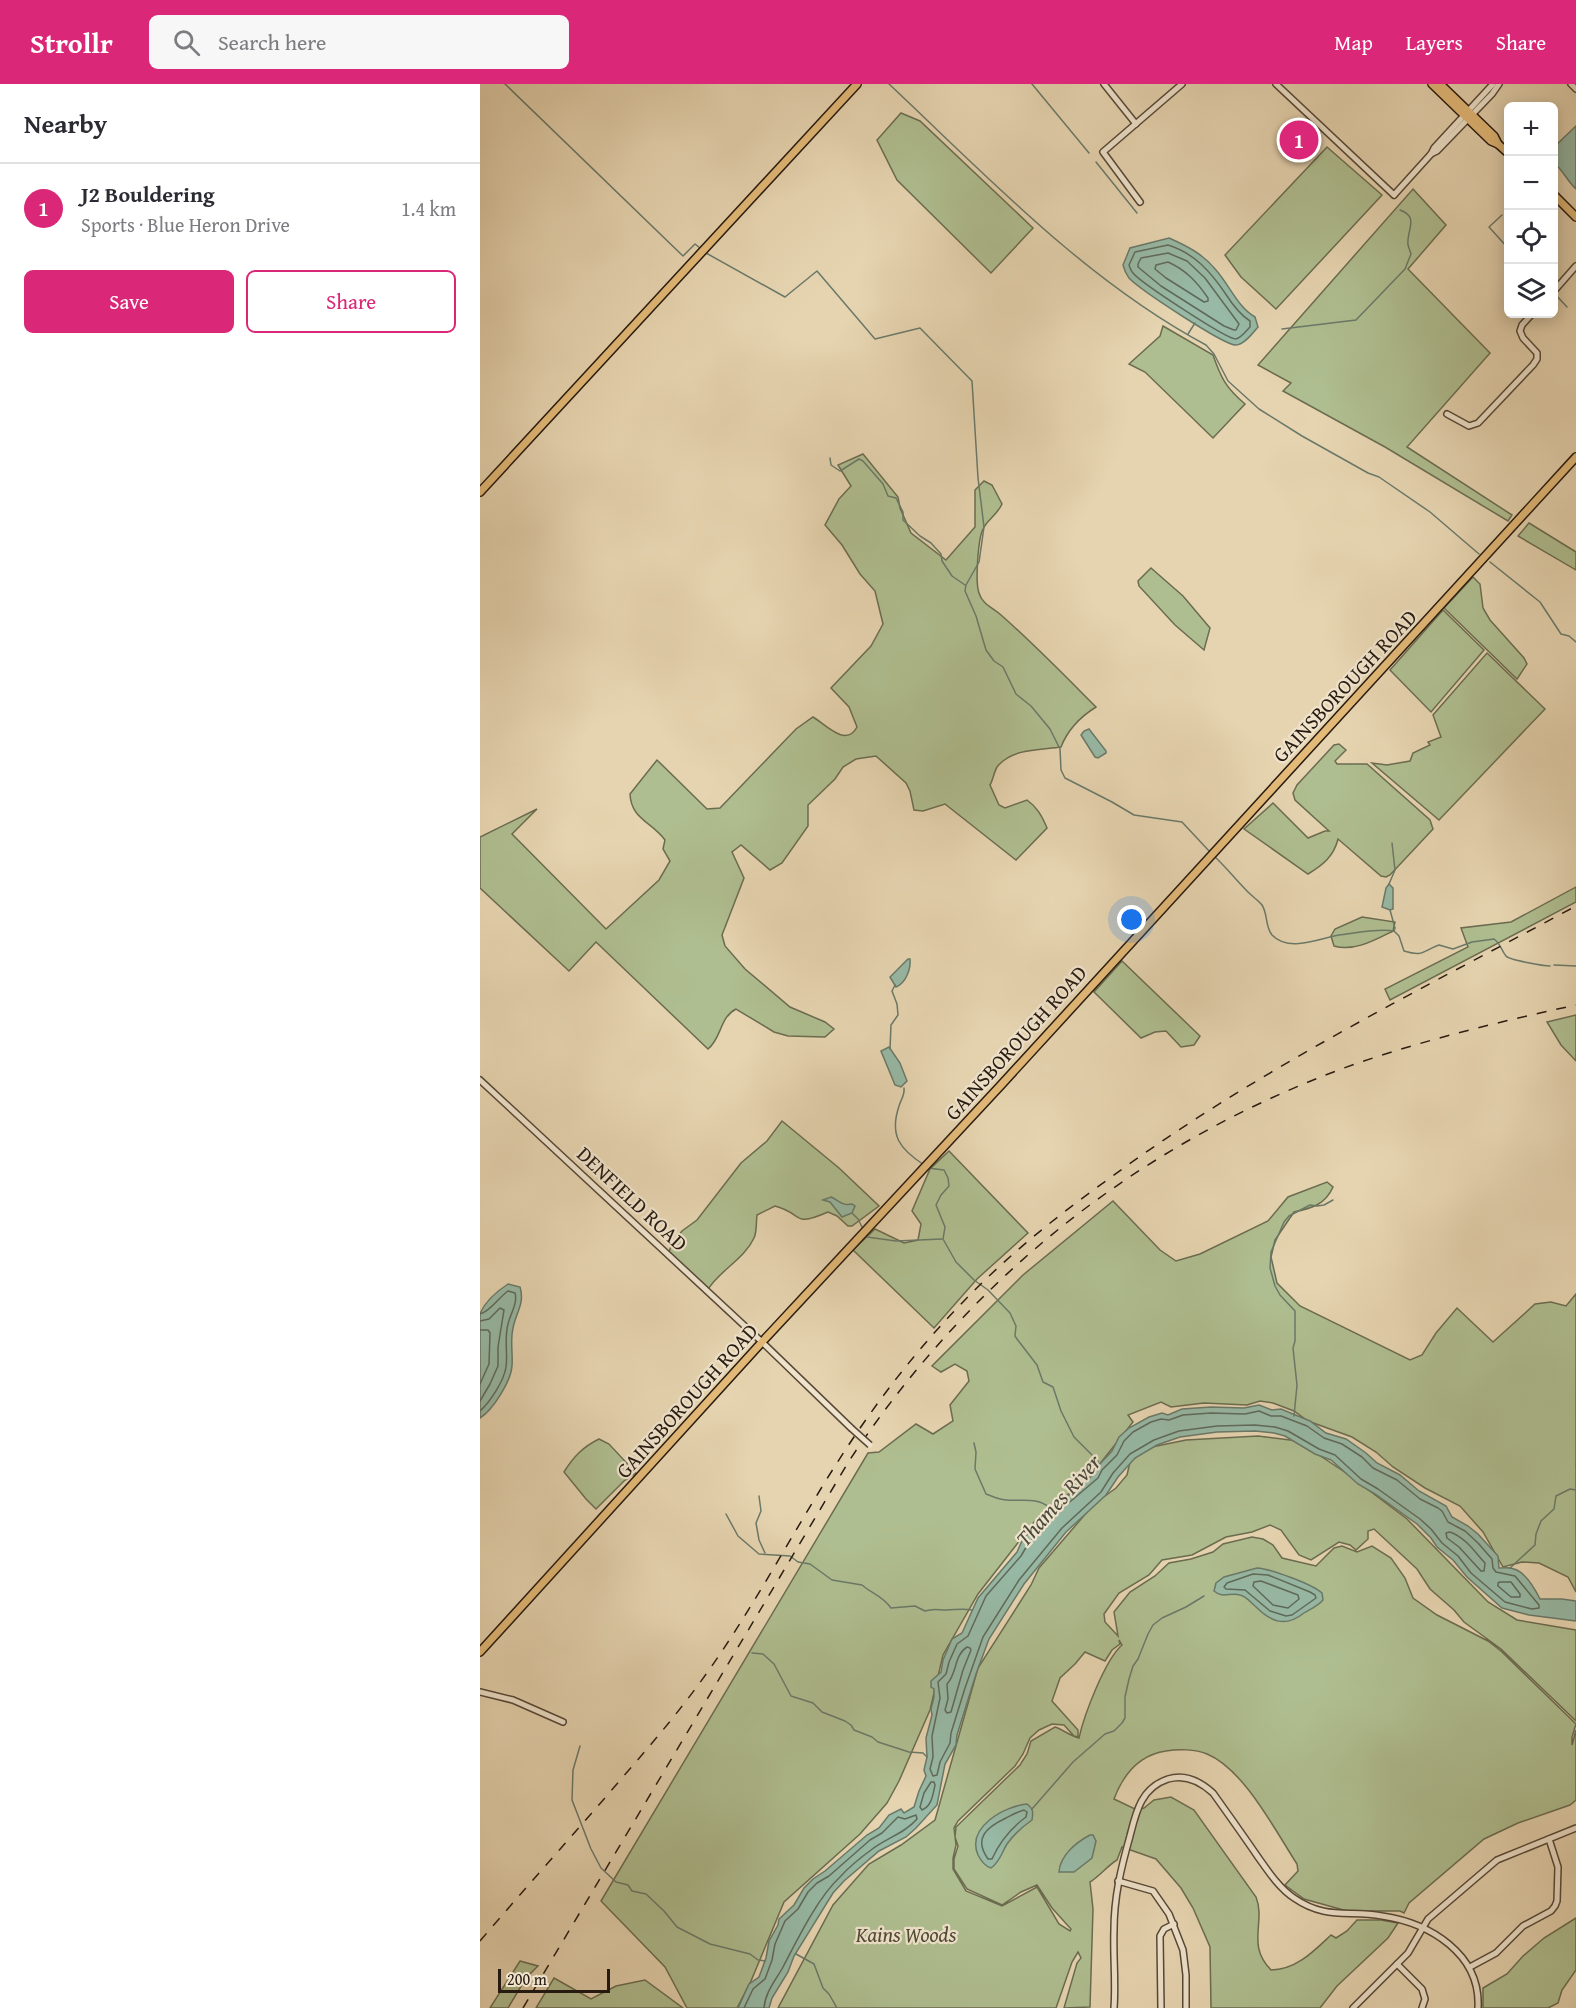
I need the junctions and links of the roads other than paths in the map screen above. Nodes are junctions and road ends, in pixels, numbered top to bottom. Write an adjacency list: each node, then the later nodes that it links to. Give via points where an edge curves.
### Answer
1 (857, 84): 24 (main road)
2 (1104, 84): 12 (street)
3 (1182, 84): 12 (street)
4 (1276, 84): 14 (street)
5 (1432, 84): 11 (main road)
6 (1440, 84): 11 (main road)
7 (1494, 84): 11 (street)
8 (1499, 84): 11 (street)
9 (1571, 84): 10 (street)
10 (1576, 89)
11 (1468, 115): 13 (main road, via 1491,141); 14 (street)
12 (1136, 124): 16 (street, via 1103,152)
13 (1504, 149)
14 (1394, 195): 17 (street)
15 (1558, 199): 18 (main road)
16 (1140, 202)
17 (1393, 202)
18 (1576, 217)
19 (1576, 266): 20 (street)
20 (1558, 287)
21 (1528, 318): 22 (street, via 1520,332 1537,353 1533,365 1478,423 1469,426)
22 (1447, 414)
23 (1576, 457): 26 (main road, GAINSBOROUGH ROAD)
24 (480, 492)
25 (480, 1080): 26 (street, DENFIELD ROAD)
26 (762, 1342): 27 (street, DENFIELD ROAD, bridge); 28 (main road, GAINSBOROUGH ROAD)
27 (872, 1447)
28 (480, 1652)
29 (480, 1692): 30 (street, via 513,1700)
30 (563, 1722)
31 (1576, 1828): 32 (street)
32 (1549, 1839): 35 (street, via 1497,1860); 37 (street, via 1558,1867 1555,1906 1523,1926 1496,1953)
33 (1118, 1881): 34 (street, via 1153,1891); 35 (street, via 1139,1802 1159,1782 1185,1777 1213,1793 1272,1876 1292,1897 1328,1913 1378,1915); 38 (street)
34 (1173, 1924): 39 (street, via 1160,1936); 40 (street, via 1183,1950)
35 (1422, 1928): 36 (street); 37 (street, via 1445,1941)
36 (1396, 1964): 41 (street); 42 (street, via 1422,1989)
37 (1470, 1967): 43 (street, via 1478,1989)
38 (1114, 2008)
39 (1161, 2008)
40 (1186, 2008)
41 (1353, 2008)
42 (1422, 2008)
43 (1478, 2008)

